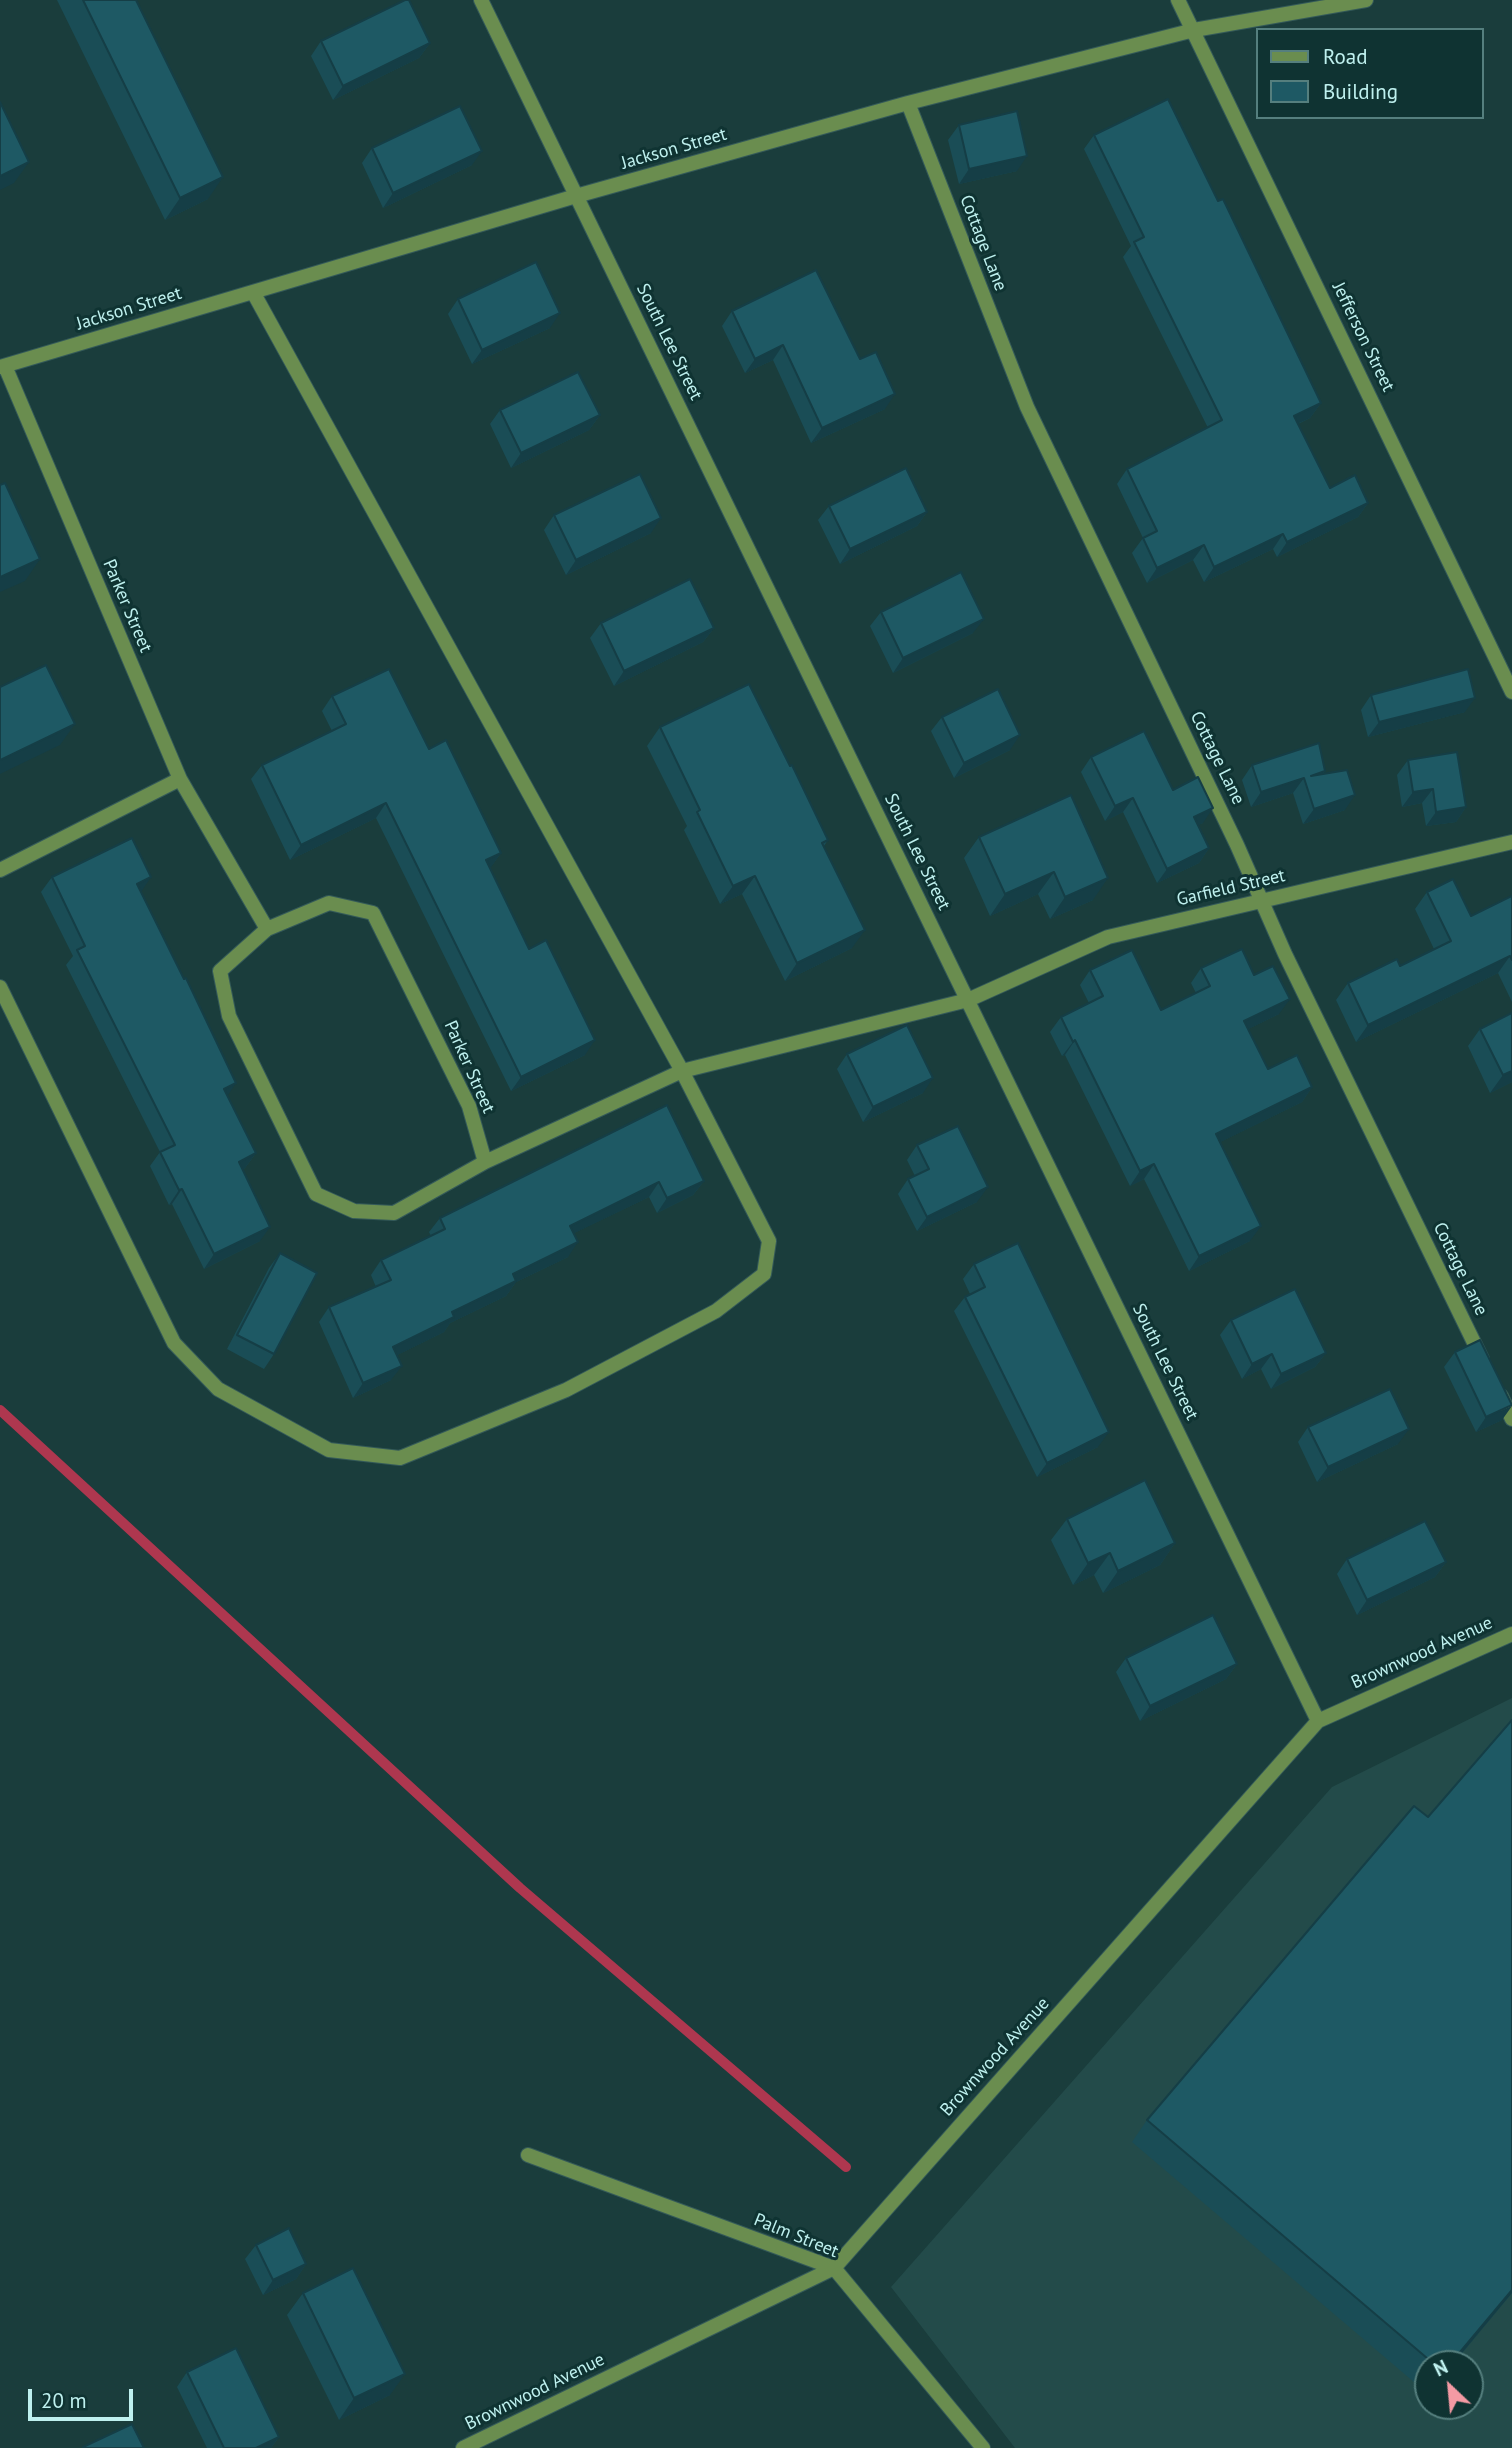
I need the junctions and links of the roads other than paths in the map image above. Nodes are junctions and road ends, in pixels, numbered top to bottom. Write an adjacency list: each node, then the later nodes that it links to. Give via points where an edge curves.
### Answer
1 (481, 0): 6 (street, South Lee Street)
2 (1178, 0): 4 (street, Jefferson Street)
3 (1366, 0): 4 (street, Jackson Street)
4 (1194, 30): 5 (street, Jackson Street); 9 (street, Jefferson Street)
5 (908, 103): 6 (street, Jackson Street); 13 (street, Cottage Lane, via 1027,407)
6 (576, 196): 7 (street, Jackson Street); 16 (street, South Lee Street)
7 (253, 292): 8 (street, Jackson Street); 17 (street)
8 (3, 366): 10 (street, Parker Street)
9 (1512, 692)
10 (180, 779): 12 (street); 14 (street, Parker Street)
11 (1512, 842): 13 (street, Garfield Street)
12 (0, 870)
13 (1260, 901): 16 (street, Garfield Street, via 1108,937); 19 (street, Cottage Lane)
14 (267, 929): 18 (street, Parker Street, via 329,903 373,913 470,1105); 18 (street, Parker Street, via 220,971 229,1016 316,1194 354,1210 394,1213)
15 (0, 987): 17 (street, via 174,1343 218,1389 329,1450 400,1458 566,1390 716,1311 764,1274 769,1241)
16 (968, 1000): 17 (street, Garfield Street); 21 (street, South Lee Street)
17 (682, 1071): 18 (street, Garfield Street)
18 (485, 1162)
19 (1512, 1419)
20 (1512, 1634): 21 (street, Brownwood Avenue)
21 (1318, 1721): 23 (street, Brownwood Avenue)
22 (528, 2155): 23 (street, Palm Street)
23 (834, 2268): 24 (street, Brownwood Avenue); 25 (street, Palm Street)
24 (463, 2448)
25 (983, 2448)

